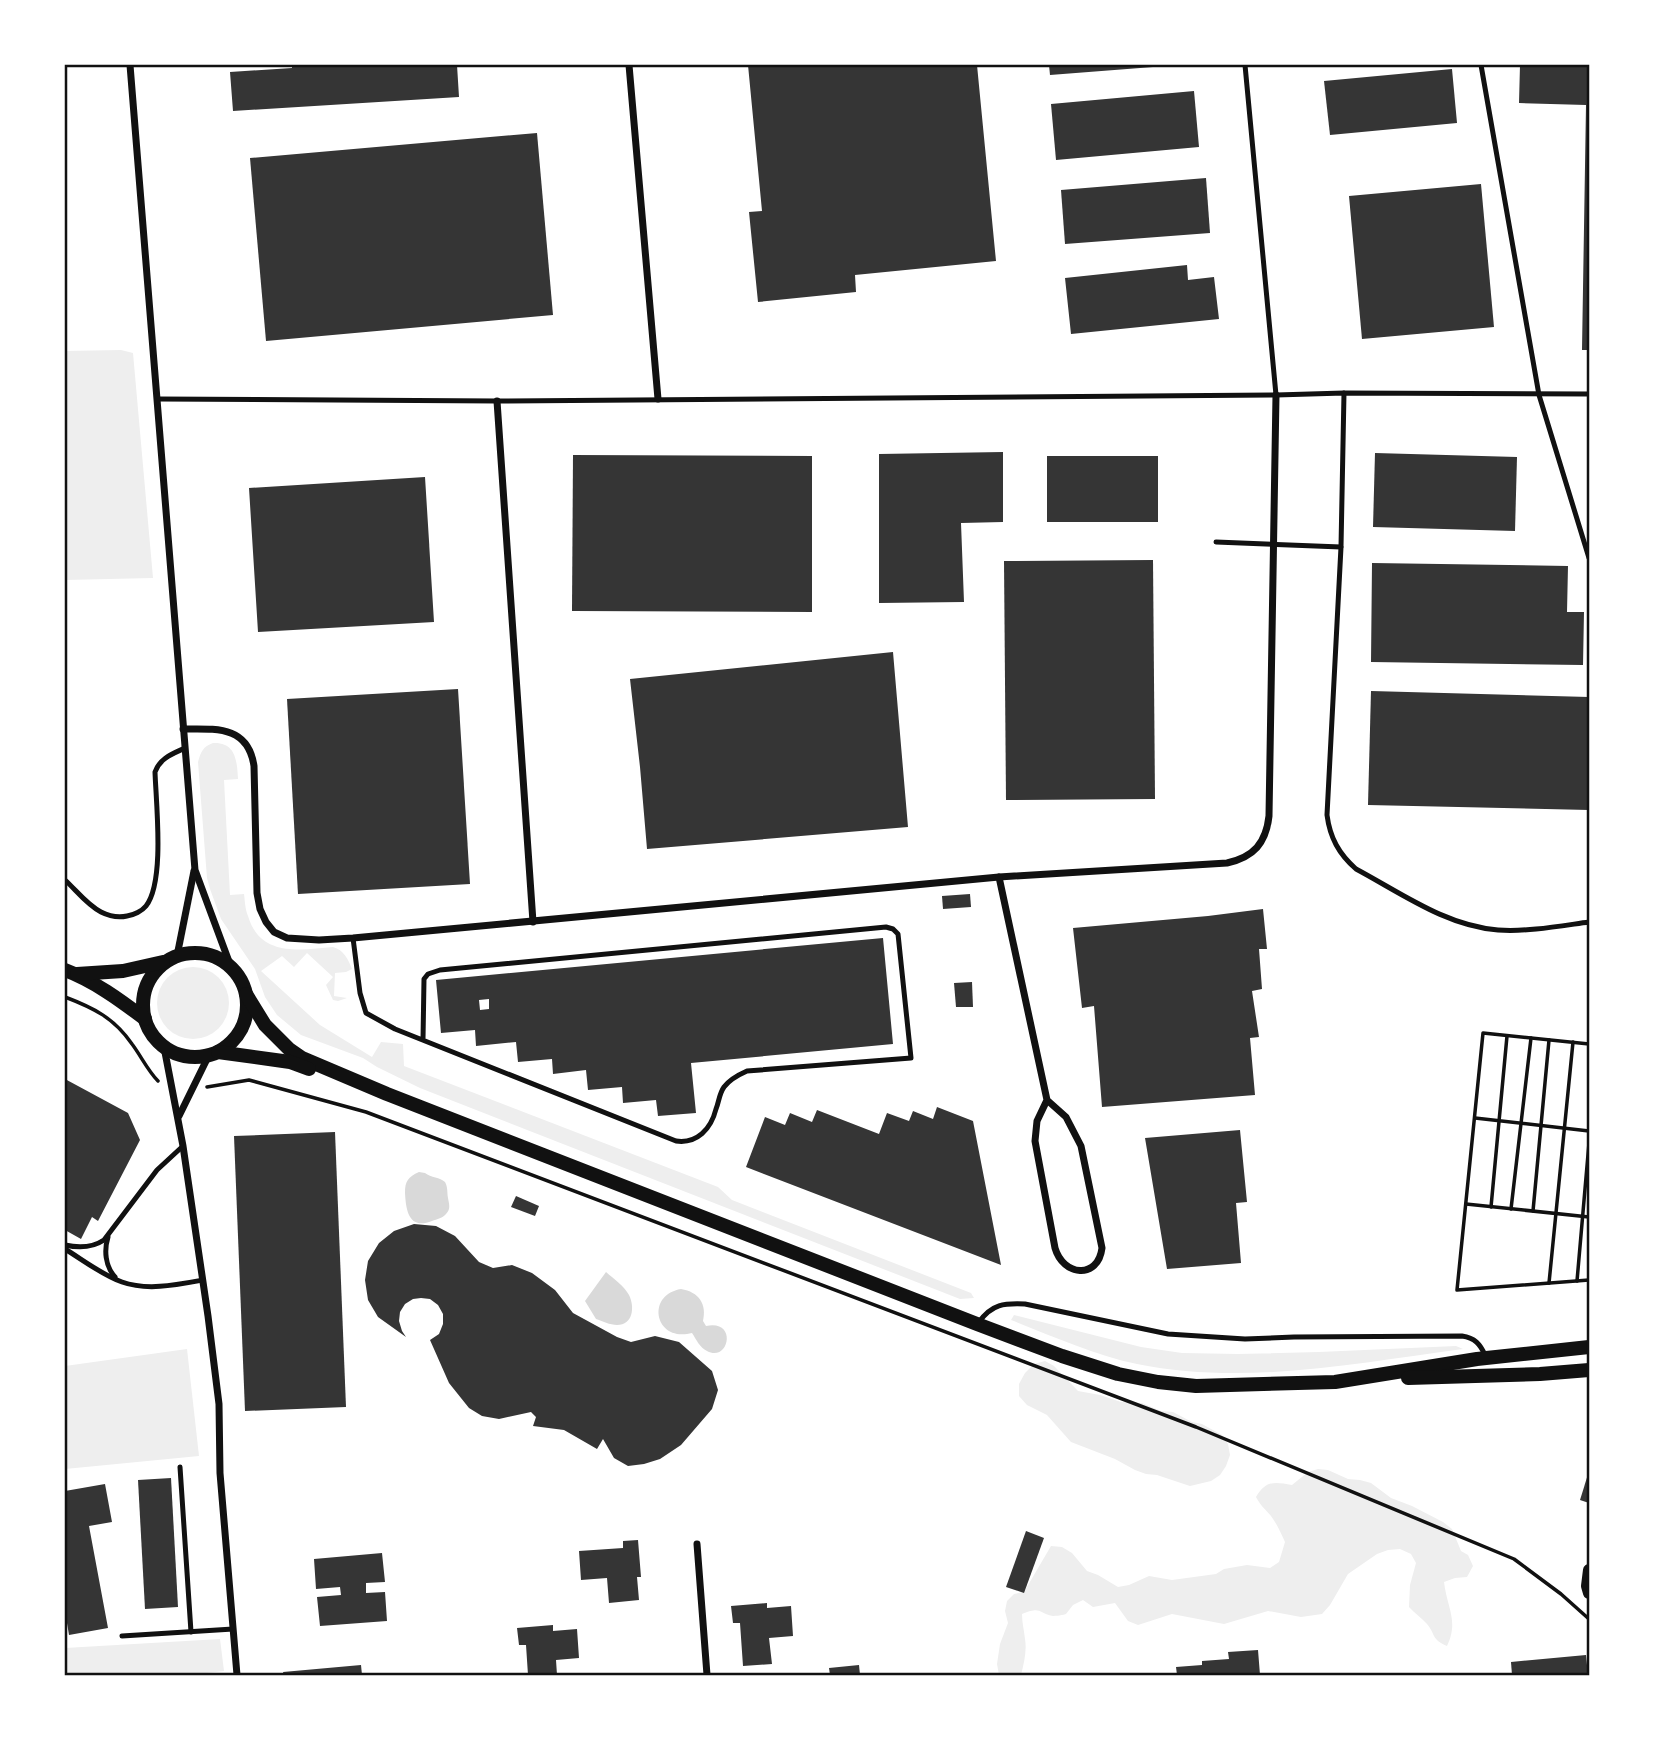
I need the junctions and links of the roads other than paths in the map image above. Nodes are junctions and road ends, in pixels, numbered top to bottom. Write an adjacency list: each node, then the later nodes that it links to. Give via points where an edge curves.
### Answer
1 (130, 65): 9 (street)
2 (629, 65): 10 (street)
3 (1245, 65): 7 (lane)
4 (1481, 65): 8 (lane)
5 (1344, 393): 7 (lane); 8 (lane); 14 (lane)
6 (1589, 394): 8 (lane)
7 (1276, 395): 10 (lane); 13 (street)
8 (1539, 395): 15 (lane)
9 (158, 399): 11 (lane); 16 (street)
10 (658, 399): 11 (lane)
11 (497, 401): 21 (street)
12 (1216, 542): 13 (lane)
13 (1274, 544): 14 (lane); 19 (street, via 1269,816 1258,847 1249,856 1227,863)
14 (1341, 547): 22 (lane, via 1328,815 1335,845 1356,869 1459,922 1498,930)
15 (1589, 558)
16 (183, 729): 17 (street); 23 (street, via 224,730 236,734 248,748 254,766 257,893 260,909 274,932 287,938)
17 (185, 748): 18 (street); 20 (lane, via 156,767 157,855 154,886 146,906 131,915 108,915)
18 (195, 870): 24 (street); 25 (street)
19 (999, 877): 21 (street); 33 (street)
20 (65, 880)
21 (533, 922): 23 (street)
22 (1589, 922)
23 (354, 938): 29 (lane, via 366,1013)
24 (172, 958): 25 (main road, via 198,953); 26 (main road, via 123,971); 28 (main road, via 146,986)
25 (231, 967): 27 (main road)
26 (71, 972): 28 (main road)
27 (246, 994): 31 (main road, via 242,1028); 32 (main road, via 265,1025 289,1049)
28 (145, 1019): 30 (main road)
29 (423, 1040): 29 (lane, via 682,1142 705,1132 723,1088 747,1071 911,1058 898,933 886,927 440,970 424,979)
30 (164, 1047): 31 (main road, via 178,1055); 34 (street)
31 (214, 1054): 32 (main road, via 290,1062); 34 (street)
32 (387, 1094): 40 (main road)
33 (1047, 1100): 33 (street, via 1037,1121 1035,1141 1055,1248 1071,1269 1083,1270 1098,1262 1102,1248 1083,1154 1066,1117)
34 (178, 1117): 35 (street)
35 (183, 1146): 36 (lane, via 157,1170); 38 (street)
36 (109, 1234): 37 (lane, via 99,1244); 39 (lane, via 108,1267)
37 (65, 1247): 39 (lane)
38 (203, 1280): 39 (lane, via 161,1286); 49 (street, via 219,1404)
39 (124, 1283)
40 (977, 1324): 42 (lane, via 992,1308 1011,1303 1168,1334 1245,1339 1471,1337); 44 (main road, via 1091,1366 1158,1382 1267,1385)
41 (1589, 1347): 42 (main road)
42 (1486, 1358): 44 (main road)
43 (1589, 1370): 44 (main road)
44 (1361, 1379)
45 (180, 1467): 50 (lane)
46 (697, 1544): 53 (street)
47 (1589, 1570): 48 (street)
48 (1589, 1593)
49 (233, 1629): 50 (lane); 52 (street)
50 (191, 1632): 51 (lane)
51 (122, 1636)
52 (237, 1675)
53 (707, 1675)

